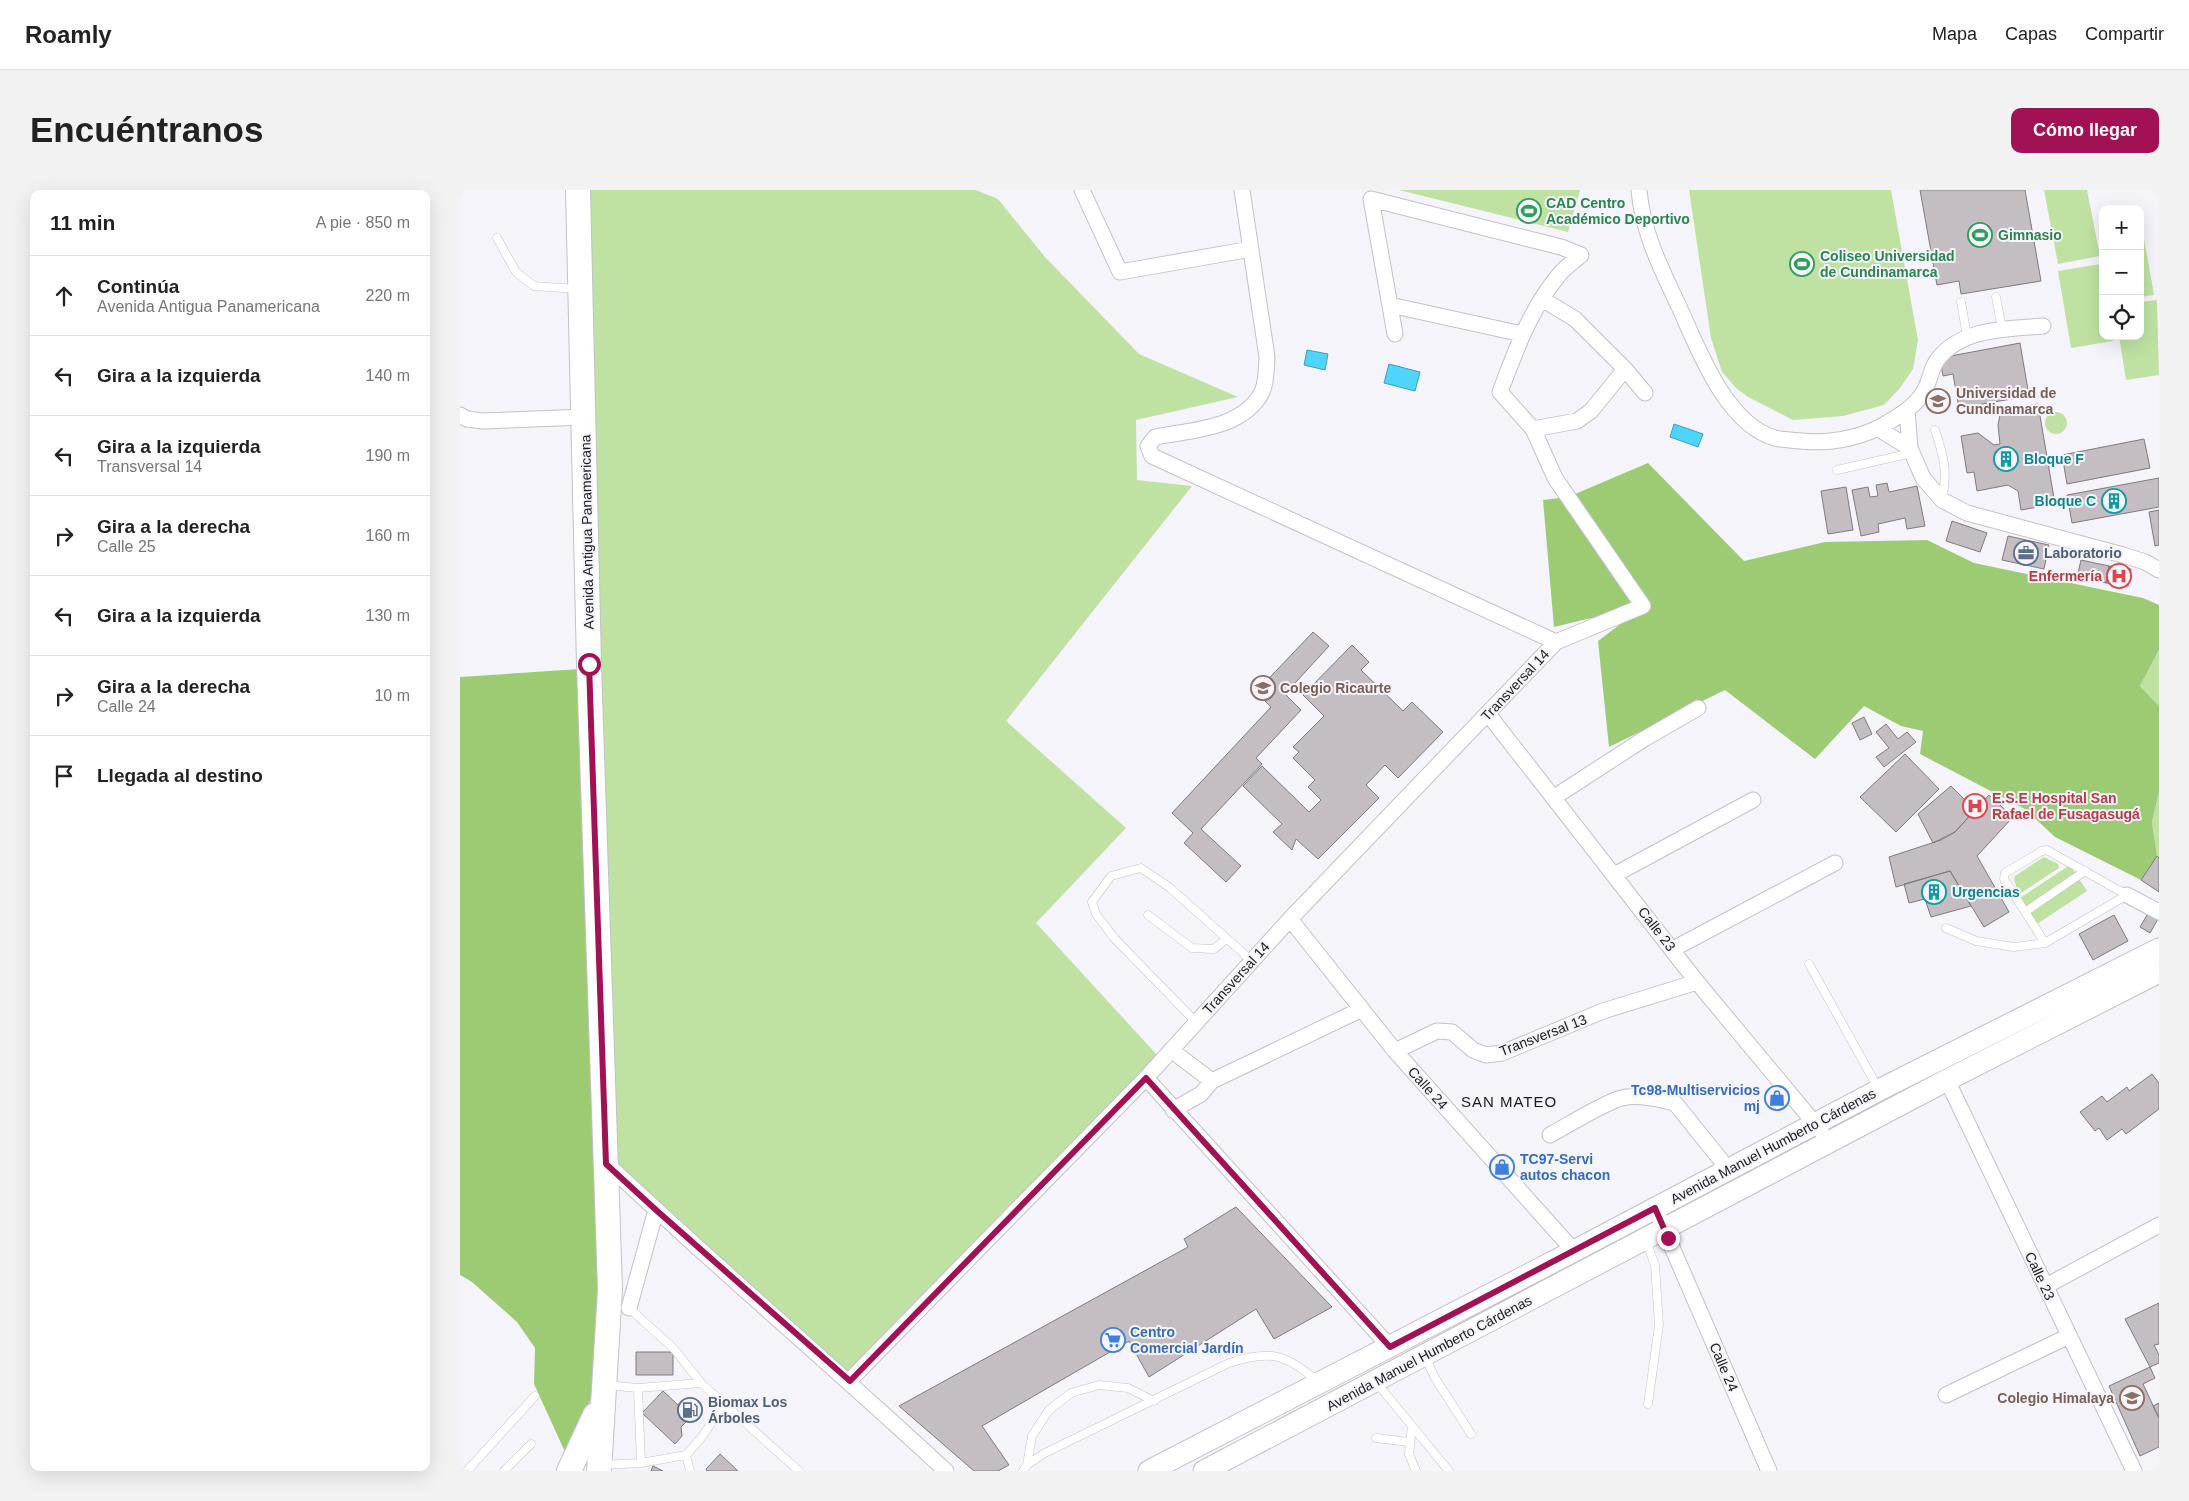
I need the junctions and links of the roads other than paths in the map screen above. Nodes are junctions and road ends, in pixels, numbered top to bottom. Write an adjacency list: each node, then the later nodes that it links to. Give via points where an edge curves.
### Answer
1 (578, 190): 7 (main road, Avenida Antigua Panamericana)
2 (1082, 190): 6 (street, via 1120,272)
3 (1242, 190): 6 (street)
4 (1639, 190): 22 (street, via 1641,215 1649,241 1710,374 1729,402 1753,427 1774,438 1819,443 1860,436)
5 (497, 238): 7 (lane, via 516,272 534,286)
6 (1251, 249): 29 (street, via 1267,358 1262,392 1249,408 1228,422 1156,437 1148,446 1152,456)
7 (581, 290): 21 (main road, Avenida Antigua Panamericana)
8 (1996, 297): 13 (lane)
9 (1542, 299): 11 (street, via 1559,275 1581,255 1561,247 1371,199); 15 (street); 17 (street, via 1575,319)
10 (1961, 302): 16 (lane)
11 (1390, 305): 14 (street); 15 (street)
12 (2043, 326): 13 (street)
13 (2002, 329): 16 (street)
14 (1395, 334)
15 (1522, 334): 23 (street, via 1500,392)
16 (1967, 336): 19 (street, via 1937,359 1923,393)
17 (1625, 369): 18 (street); 23 (street, via 1592,411 1577,421)
18 (1645, 393)
19 (1907, 410): 22 (street); 25 (street)
20 (460, 415): 21 (street, via 483,421)
21 (585, 417): 63 (main road, Avenida Antigua Panamericana, via 589,664)
22 (1877, 428): 25 (street)
23 (1533, 429): 29 (street, Transversal 14, via 1555,478 1643,606)
24 (1935, 430): 27 (lane, via 1945,460 1946,481)
25 (1911, 450): 26 (lane); 27 (street, via 1923,478)
26 (1837, 470)
27 (1942, 500): 28 (street, via 1967,513 2116,552)
28 (2159, 570)
29 (1556, 642): 31 (street, Transversal 14)
30 (1698, 708): 32 (street)
31 (1488, 714): 32 (street, Calle 23); 41 (street, Transversal 14)
32 (1553, 798): 36 (street, Calle 23)
33 (1752, 800): 36 (street)
34 (1835, 863): 45 (street)
35 (2085, 871): 37 (lane); 38 (lane); 38 (lane, via 2047,850 2005,873 2004,879)
36 (1614, 875): 45 (street, Calle 23)
37 (2127, 895): 39 (street); 44 (lane)
38 (2025, 912): 44 (lane)
39 (2159, 912)
40 (1148, 915): 43 (lane, via 1192,948 1214,949)
41 (1290, 919): 47 (street, Transversal 14); 51 (street, Calle 24)
42 (1946, 928): 44 (lane, via 1976,941 2014,947)
43 (1226, 939): 47 (lane); 52 (lane, via 1169,887 1141,868 1111,876 1092,902 1096,914 1116,939)
44 (2045, 943)
45 (1673, 949): 50 (street, Calle 23)
46 (2159, 949): 58 (main road, Avenida Manuel Humberto Cárdenas)
47 (1252, 961): 52 (street, Transversal 14)
48 (1810, 964): 58 (lane)
49 (2154, 979): 56 (main road, Avenida Manuel Humberto Cárdenas)
50 (1697, 982): 54 (street, Transversal 13, via 1603,1011 1502,1053 1486,1055 1473,1050 1452,1032 1437,1031); 60 (street, Calle 23)
51 (1362, 1009): 54 (street, Calle 24); 57 (street)
52 (1196, 1022): 53 (street, Transversal 14)
53 (1171, 1050): 55 (street, Transversal 14); 57 (street)
54 (1395, 1051): 69 (street, Calle 24)
55 (1146, 1078): 59 (street); 75 (street, Transversal 14)
56 (1947, 1080): 62 (main road, Avenida Manuel Humberto Cárdenas); 70 (street, Calle 23)
57 (1212, 1081): 59 (street, via 1201,1094)
58 (1879, 1090): 60 (main road, Avenida Manuel Humberto Cárdenas)
59 (1173, 1110): 73 (street)
60 (1815, 1124): 62 (street, Calle 23); 64 (main road, Avenida Manuel Humberto Cárdenas)
61 (1550, 1135): 64 (street, via 1619,1099 1666,1100 1675,1103)
62 (1829, 1142): 68 (main road, Avenida Manuel Humberto Cárdenas)
63 (606, 1164): 66 (street); 71 (main road, Avenida Antigua Panamericana)
64 (1728, 1169): 65 (main road, Avenida Manuel Humberto Cárdenas)
65 (1655, 1208): 68 (street, Calle 24); 69 (main road, Avenida Manuel Humberto Cárdenas)
66 (656, 1210): 71 (street); 75 (street)
67 (2159, 1226): 70 (street)
68 (1655, 1234): 74 (main road, Avenida Manuel Humberto Cárdenas); 84 (lane, via 1659,1325); 106 (street, Calle 24)
69 (1574, 1251): 73 (main road, Avenida Manuel Humberto Cárdenas)
70 (2046, 1286): 72 (street, Calle 23)
71 (619, 1298): 77 (lane, via 674,1349); 79 (main road, Avenida Antigua Panamericana)
72 (2069, 1336): 81 (street); 107 (street, Calle 23)
73 (1390, 1347): 78 (main road, Avenida Manuel Humberto Cárdenas)
74 (1424, 1356): 76 (main road, Avenida Manuel Humberto Cárdenas); 88 (lane)
75 (850, 1381): 101 (street)
76 (1375, 1381): 87 (lane); 103 (main road, Avenida Manuel Humberto Cárdenas)
77 (701, 1383): 80 (lane); 85 (lane)
78 (1320, 1383): 83 (lane, via 1298,1364 1278,1356 1253,1355 1229,1363); 102 (main road, Avenida Manuel Humberto Cárdenas)
79 (604, 1384): 80 (lane); 86 (main road, Avenida Antigua Panamericana); 95 (main road, Avenida Antigua Panamericana)
80 (638, 1388): 93 (lane)
81 (1946, 1395)
82 (535, 1396): 96 (lane)
83 (1154, 1401): 94 (lane, via 1044,1454); 94 (lane, via 1128,1388 1099,1385 1071,1394 1048,1411 1032,1436)
84 (1648, 1404)
85 (724, 1405): 92 (lane); 100 (lane)
86 (594, 1415): 95 (main road, Avenida Antigua Panamericana); 98 (main road)
87 (1412, 1426): 90 (lane); 105 (lane)
88 (1471, 1434)
89 (1376, 1438): 90 (lane)
90 (1409, 1442): 104 (lane, via 1409,1454)
91 (531, 1444): 97 (lane)
92 (686, 1455): 93 (lane); 99 (lane)
93 (642, 1463): 95 (lane)
94 (1025, 1468)
95 (597, 1469)
96 (467, 1471)
97 (504, 1471)
98 (569, 1471)
99 (690, 1471)
100 (799, 1471)
101 (946, 1471)
102 (1149, 1471)
103 (1204, 1471)
104 (1416, 1471)
105 (1449, 1471)
106 (1769, 1471)
107 (2134, 1471)

